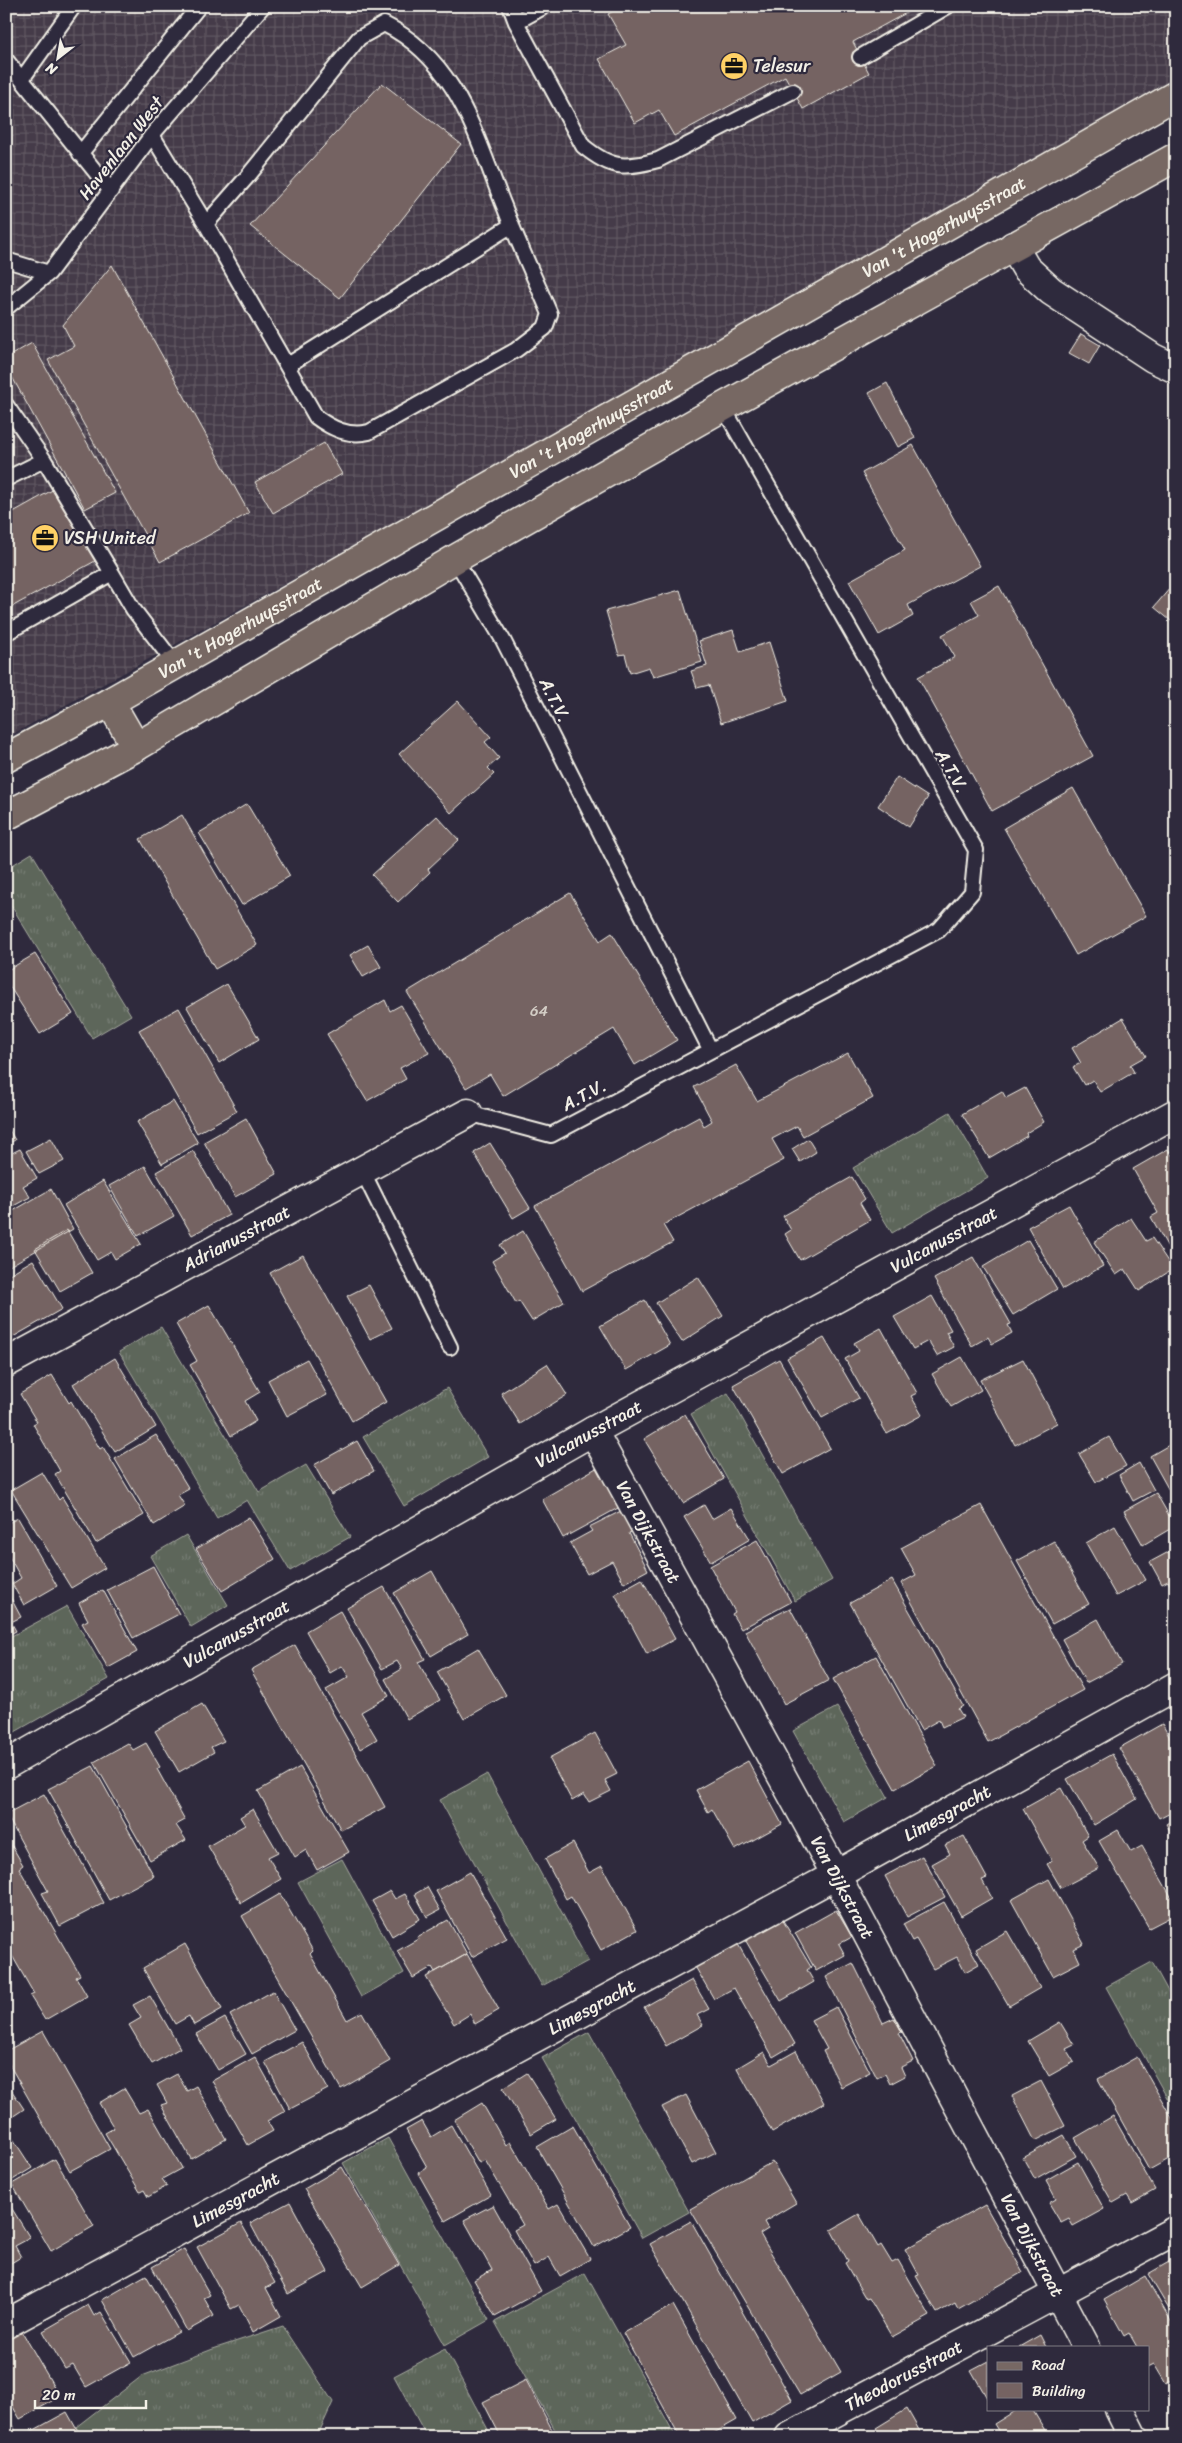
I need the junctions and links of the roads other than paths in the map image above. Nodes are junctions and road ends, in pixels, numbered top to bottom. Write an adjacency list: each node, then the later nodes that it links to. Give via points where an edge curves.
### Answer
1 (74, 6): 10 (lane)
2 (199, 6): 14 (lane)
3 (263, 6): 13 (lane, Havenlaan West)
4 (510, 6): 7 (lane)
5 (545, 6): 7 (lane)
6 (948, 6): 8 (lane)
7 (516, 22): 11 (lane, via 583,146 617,167 658,160)
8 (860, 57)
9 (6, 60): 10 (lane)
10 (22, 79): 14 (lane)
11 (793, 91)
12 (1176, 95): 32 (main road, Van 't Hogerhuysstraat)
13 (152, 135): 16 (lane, Havenlaan West); 17 (lane)
14 (80, 154): 16 (lane)
15 (1176, 157): 19 (main road)
16 (111, 191): 21 (lane, Havenlaan West)
17 (206, 224): 18 (lane, via 359,38 384,24 400,32 430,57 469,115); 23 (lane)
18 (512, 225): 23 (lane); 23 (lane, via 550,314 545,328 516,350 369,432 358,434 330,428 316,418)
19 (1013, 246): 24 (street, via 1026,268 1051,291 1145,353); 26 (main road)
20 (6, 260): 21 (lane)
21 (49, 273): 22 (lane, Havenlaan West)
22 (6, 308)
23 (288, 365)
24 (1176, 369)
25 (6, 405): 27 (lane)
26 (723, 407): 29 (main road); 37 (lane, A.T.V., via 976,850 972,892 939,930)
27 (44, 460): 28 (lane); 30 (lane)
28 (6, 479)
29 (455, 559): 34 (main road); 37 (lane, A.T.V., via 503,640)
30 (112, 573): 31 (lane); 32 (lane, via 133,608)
31 (6, 633)
32 (175, 664): 33 (main road, Van 't Hogerhuysstraat)
33 (110, 702): 34 (main road); 35 (main road, Van 't Hogerhuysstraat)
34 (136, 747): 36 (main road)
35 (6, 758)
36 (6, 816)
37 (710, 1049): 38 (lane, A.T.V., via 551,1134)
38 (468, 1113): 40 (street, Adrianusstraat)
39 (1176, 1113): 43 (street, Vulcanusstraat)
40 (362, 1170): 41 (lane); 42 (street, Adrianusstraat)
41 (450, 1347)
42 (6, 1363)
43 (593, 1430): 45 (street, Vulcanusstraat); 46 (street, Van Dijkstraat)
44 (1176, 1686): 46 (street, Limesgracht)
45 (6, 1765)
46 (836, 1875): 48 (street, Van Dijkstraat); 49 (street, Limesgracht)
47 (1176, 2230): 48 (street, Theodorusstraat)
48 (1058, 2294): 50 (street, Van Dijkstraat); 52 (street, Theodorusstraat)
49 (6, 2324)
50 (1085, 2346)
51 (1120, 2410): 53 (street)
52 (789, 2437)
53 (1134, 2437)

